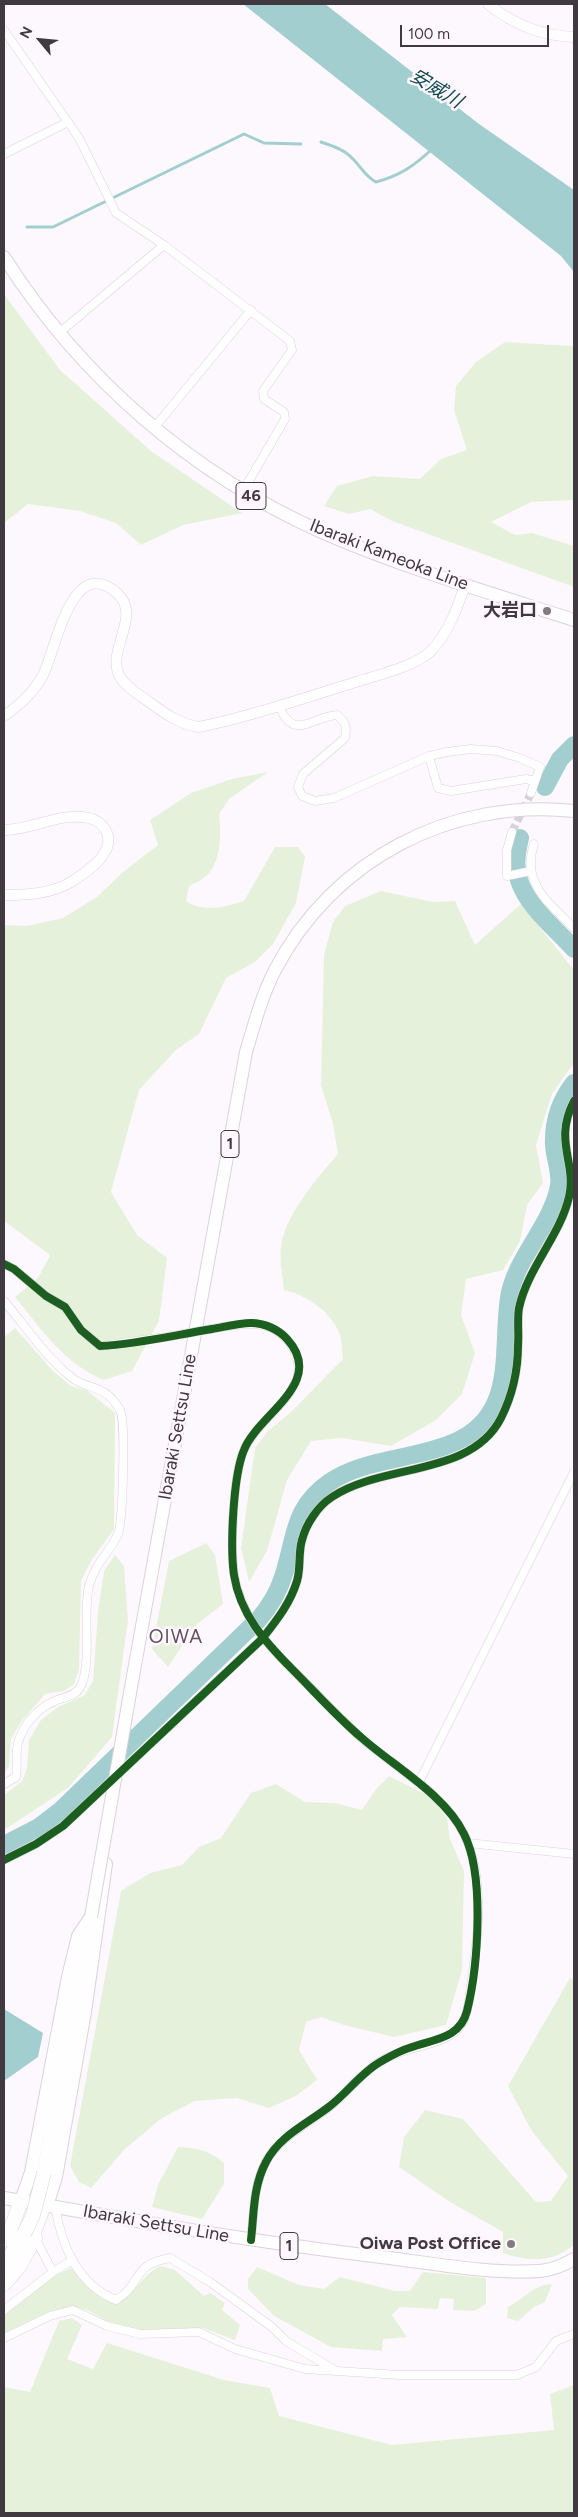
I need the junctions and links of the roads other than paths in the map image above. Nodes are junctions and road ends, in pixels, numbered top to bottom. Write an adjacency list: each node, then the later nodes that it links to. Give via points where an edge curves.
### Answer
1 (488, 4): 3 (street, via 525,28)
2 (4, 30): 4 (street)
3 (574, 37)
4 (68, 122): 5 (street); 6 (street, via 116,213)
5 (4, 154)
6 (164, 245): 8 (street); 9 (street)
7 (4, 257): 9 (main road, Ibaraki Kameoka Line / 46)
8 (250, 310): 10 (street); 11 (street, via 290,341 292,350 262,391 264,399 284,412 285,419)
9 (59, 333): 10 (main road, Ibaraki Kameoka Line / 46, via 99,377)
10 (154, 428): 11 (main road, Ibaraki Kameoka Line / 46)
11 (243, 491): 12 (main road, Ibaraki Kameoka Line / 46, via 322,532)
12 (465, 585): 13 (main road, Ibaraki Kameoka Line / 46); 14 (street, via 444,635 429,653 401,668)
13 (574, 620)
14 (279, 706): 15 (street, via 199,727 170,718 128,686 120,676 117,656 126,624 126,610 122,597 98,584 86,587 72,598 42,675 30,694); 16 (street, via 285,720 295,726 337,715 345,721 345,738 304,774 298,786 302,796 315,802 334,798)
15 (4, 716)
16 (429, 756): 17 (street, via 471,749 497,751 540,767); 17 (street, via 438,788 451,791 526,779)
17 (536, 781): 18 (street)
18 (531, 793)
19 (574, 811): 33 (main road, Ibaraki Settsu Line / 1, bridge, via 546,808 480,814 408,839 368,864 321,906 275,970 246,1052)
20 (4, 830): 24 (street, via 82,817 98,820 108,834 104,854 71,882 56,889 26,895)
21 (512, 832): 23 (street, via 508,842 507,876)
22 (534, 844): 23 (street)
23 (529, 872): 25 (street, via 545,899)
24 (4, 895)
25 (574, 928)
26 (574, 1101): 30 (street, via 565,1136 570,1196 519,1308 516,1373 501,1418 481,1445 470,1451 452,1459 375,1477 348,1487 329,1499 313,1516 302,1540 297,1581 283,1612)
27 (4, 1264): 30 (street, bridge, via 66,1307 80,1330 100,1346 250,1323 275,1330 286,1337 299,1370 294,1388 252,1435 240,1461 231,1548 243,1606)
28 (4, 1301): 31 (street, via 55,1363 74,1379 101,1389 113,1400 122,1412 123,1429 122,1514 118,1534 94,1570 88,1590 85,1672 79,1689 40,1709 25,1726 17,1744 16,1777)
29 (574, 1472): 32 (street)
30 (260, 1636): 32 (street, via 360,1737); 36 (street, via 63,1826)
31 (4, 1784)
32 (418, 1784): 34 (street, via 447,1808)
33 (108, 1817): 37 (main road, Ibaraki Settsu Line / 1, bridge); 38 (main road, bridge, via 107,1854)
34 (468, 1843): 35 (street); 44 (street, via 476,1877 476,1949 467,2012 461,2026 450,2036 407,2048 376,2064 332,2105 283,2139 267,2159 257,2182)
35 (574, 1854)
36 (4, 1860)
37 (91, 1917): 38 (highway)
38 (74, 2010): 40 (main road, via 31,2172); 41 (main road); 42 (highway, bridge)
39 (4, 2198): 40 (main road, Ibaraki Settsu Line / 1)
40 (20, 2201): 41 (main road, Ibaraki Settsu Line / 1); 43 (highway)
41 (51, 2207): 42 (street); 44 (main road, Ibaraki Settsu Line / 1); 46 (street)
42 (30, 2236): 47 (highway); 48 (street); 49 (highway, via 19,2267)
43 (4, 2240)
44 (251, 2240): 45 (main road, Ibaraki Settsu Line / 1, via 474,2268 540,2271 558,2268)
45 (574, 2259)
46 (72, 2261): 48 (street); 53 (street, via 102,2294 116,2300 127,2293 140,2271 152,2260 170,2258 218,2288 286,2341)
47 (4, 2265)
48 (53, 2272): 50 (street)
49 (4, 2284)
50 (4, 2310)
51 (574, 2334): 53 (street, via 556,2341 536,2367 517,2375)
52 (4, 2338): 53 (street, via 50,2316 73,2310 107,2326 140,2334 199,2332 262,2358 305,2369)
53 (335, 2370)

